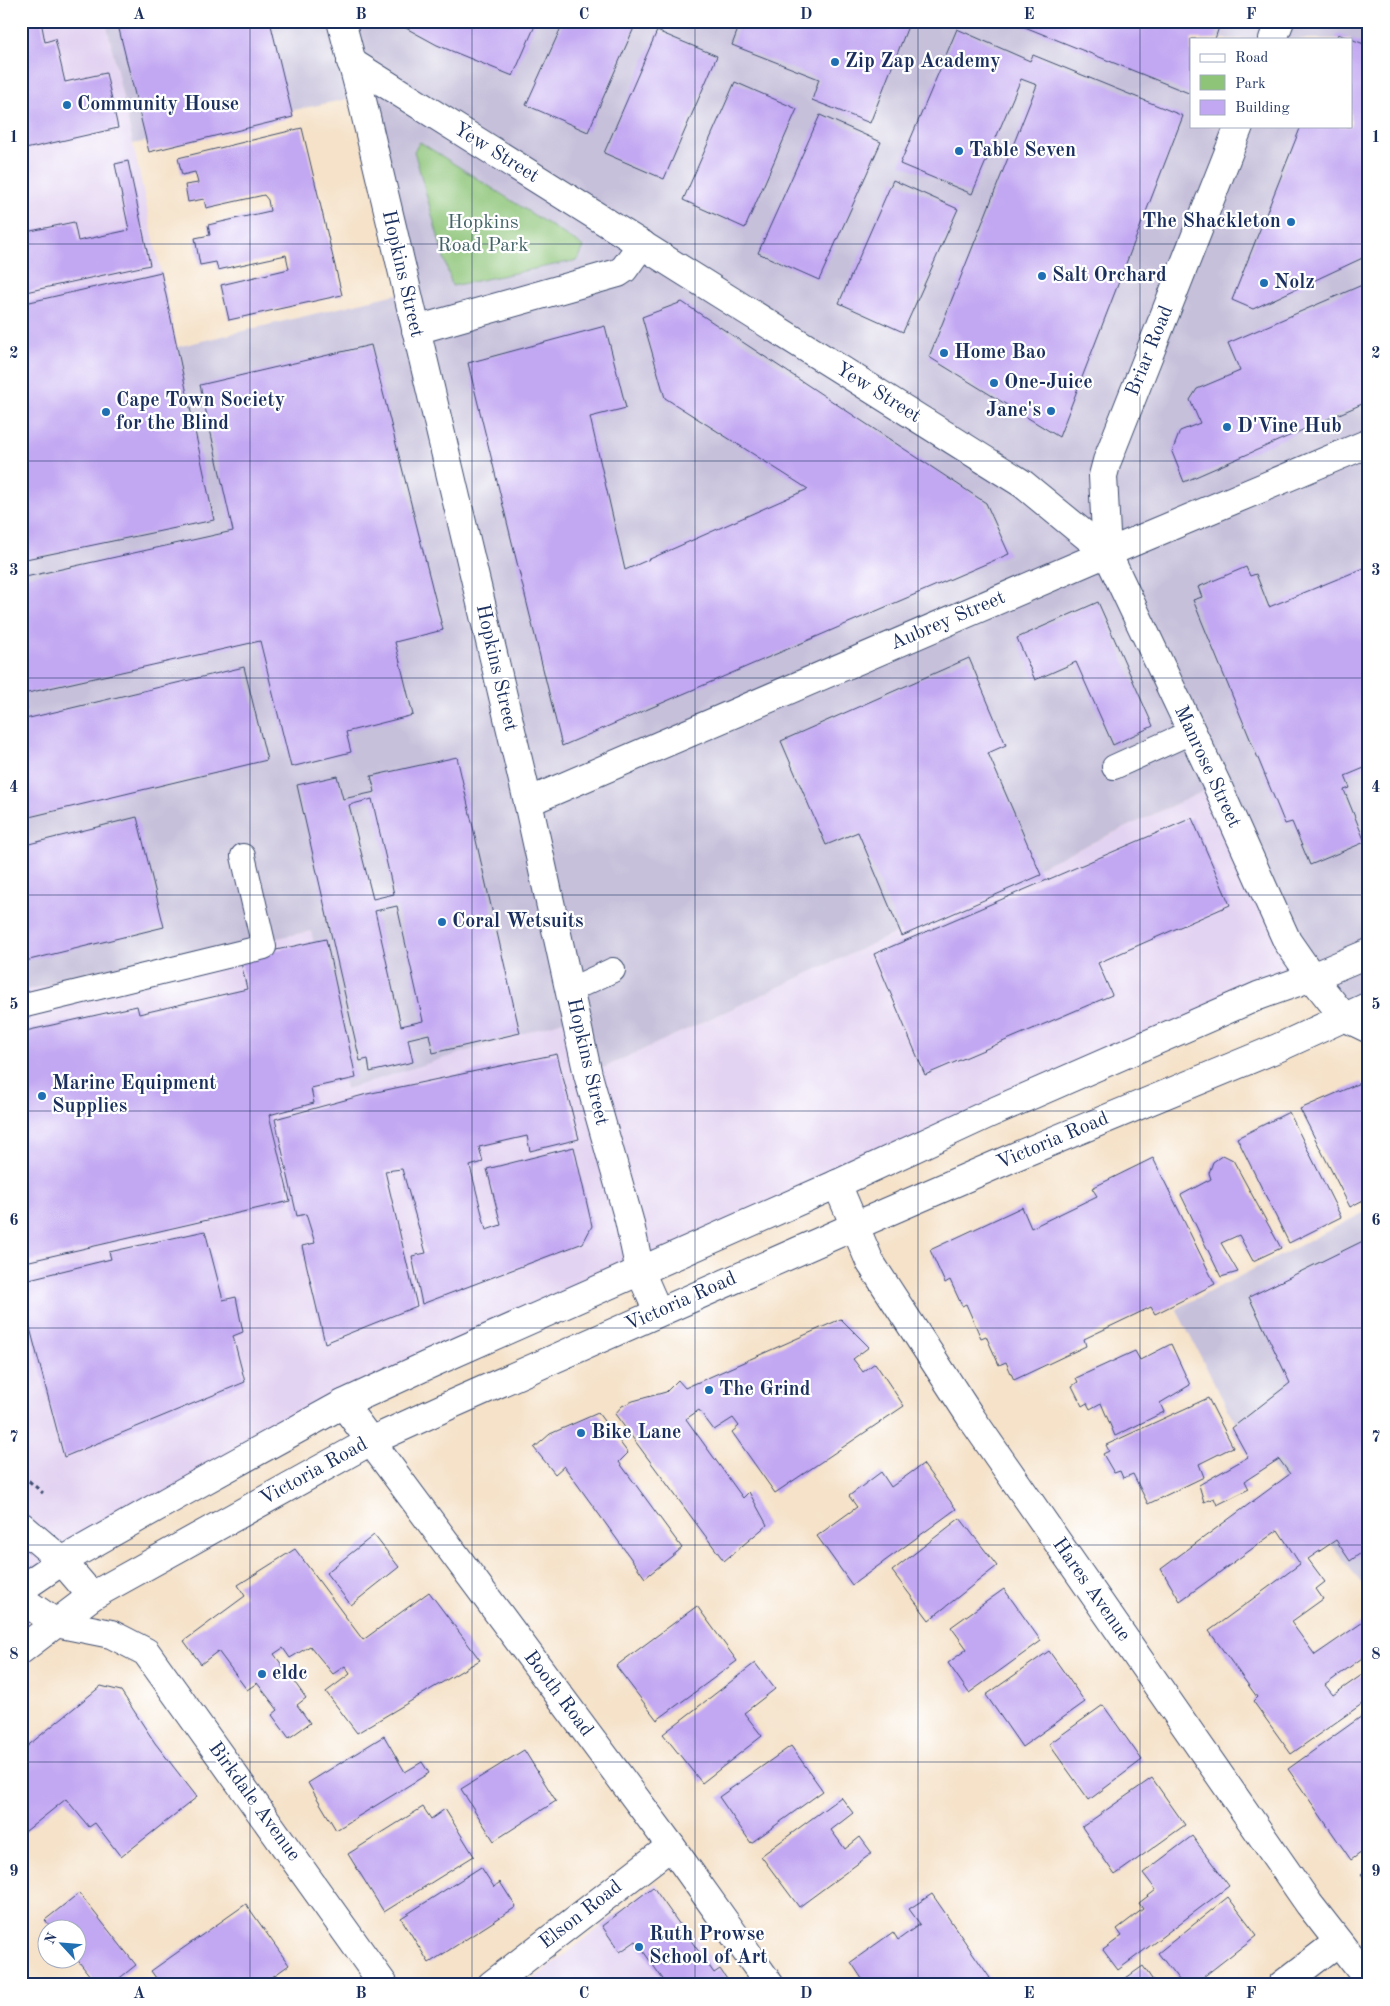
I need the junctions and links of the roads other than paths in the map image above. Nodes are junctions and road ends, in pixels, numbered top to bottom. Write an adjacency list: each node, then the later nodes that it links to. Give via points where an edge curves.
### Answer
1 (341, 21): 4 (street, Hopkins Street)
2 (1280, 21): 3 (street)
3 (1274, 38)
4 (351, 62): 6 (street, Yew Street); 7 (street, Hopkins Street)
5 (1238, 128): 9 (street, Briar Road, via 1107,461 1103,476)
6 (642, 244): 7 (street, via 618,273); 9 (street, Yew Street, via 1023,484)
7 (416, 330): 12 (street, Hopkins Street)
8 (1369, 443): 9 (street, Aubrey Street)
9 (1107, 553): 10 (street, Manrose Street); 12 (street, Aubrey Street)
10 (1191, 732): 11 (lane); 16 (street, Manrose Street, via 1287,941)
11 (1114, 767)
12 (528, 802): 17 (street, Hopkins Street)
13 (243, 856): 18 (lane, via 264,947)
14 (1369, 953): 16 (street)
15 (613, 970): 17 (lane)
16 (1312, 977): 19 (street, Manrose Street); 21 (street, via 1258,996)
17 (570, 990): 23 (street, Hopkins Street, via 588,1075)
18 (21, 1006)
19 (1357, 1012): 20 (street); 22 (street, Victoria Road)
20 (1369, 1029)
21 (837, 1184): 22 (street, Hares Avenue); 23 (street)
22 (854, 1226): 24 (street, Victoria Road); 36 (street, Hares Avenue, via 870,1262 970,1416)
23 (640, 1271): 24 (street, Hopkins Street); 25 (street)
24 (658, 1312): 26 (street, Victoria Road)
25 (343, 1404): 26 (street, Booth Road); 28 (street)
26 (371, 1441): 30 (street, Victoria Road); 35 (street, Booth Road)
27 (21, 1526): 28 (street)
28 (62, 1561): 29 (street); 30 (street)
29 (21, 1589)
30 (92, 1596): 32 (street, Victoria Road); 33 (street)
31 (21, 1599): 32 (street)
32 (56, 1622): 33 (street, Birkdale Avenue); 34 (street, Victoria Road)
33 (111, 1634): 38 (street, Birkdale Avenue, via 146,1652)
34 (21, 1650)
35 (671, 1846): 39 (street, Elson Road); 40 (street, Booth Road)
36 (1338, 1942): 37 (street, Hares Avenue); 41 (street)
37 (1369, 1981)
38 (384, 1985)
39 (491, 1985)
40 (770, 1985)
41 (1282, 1985)

